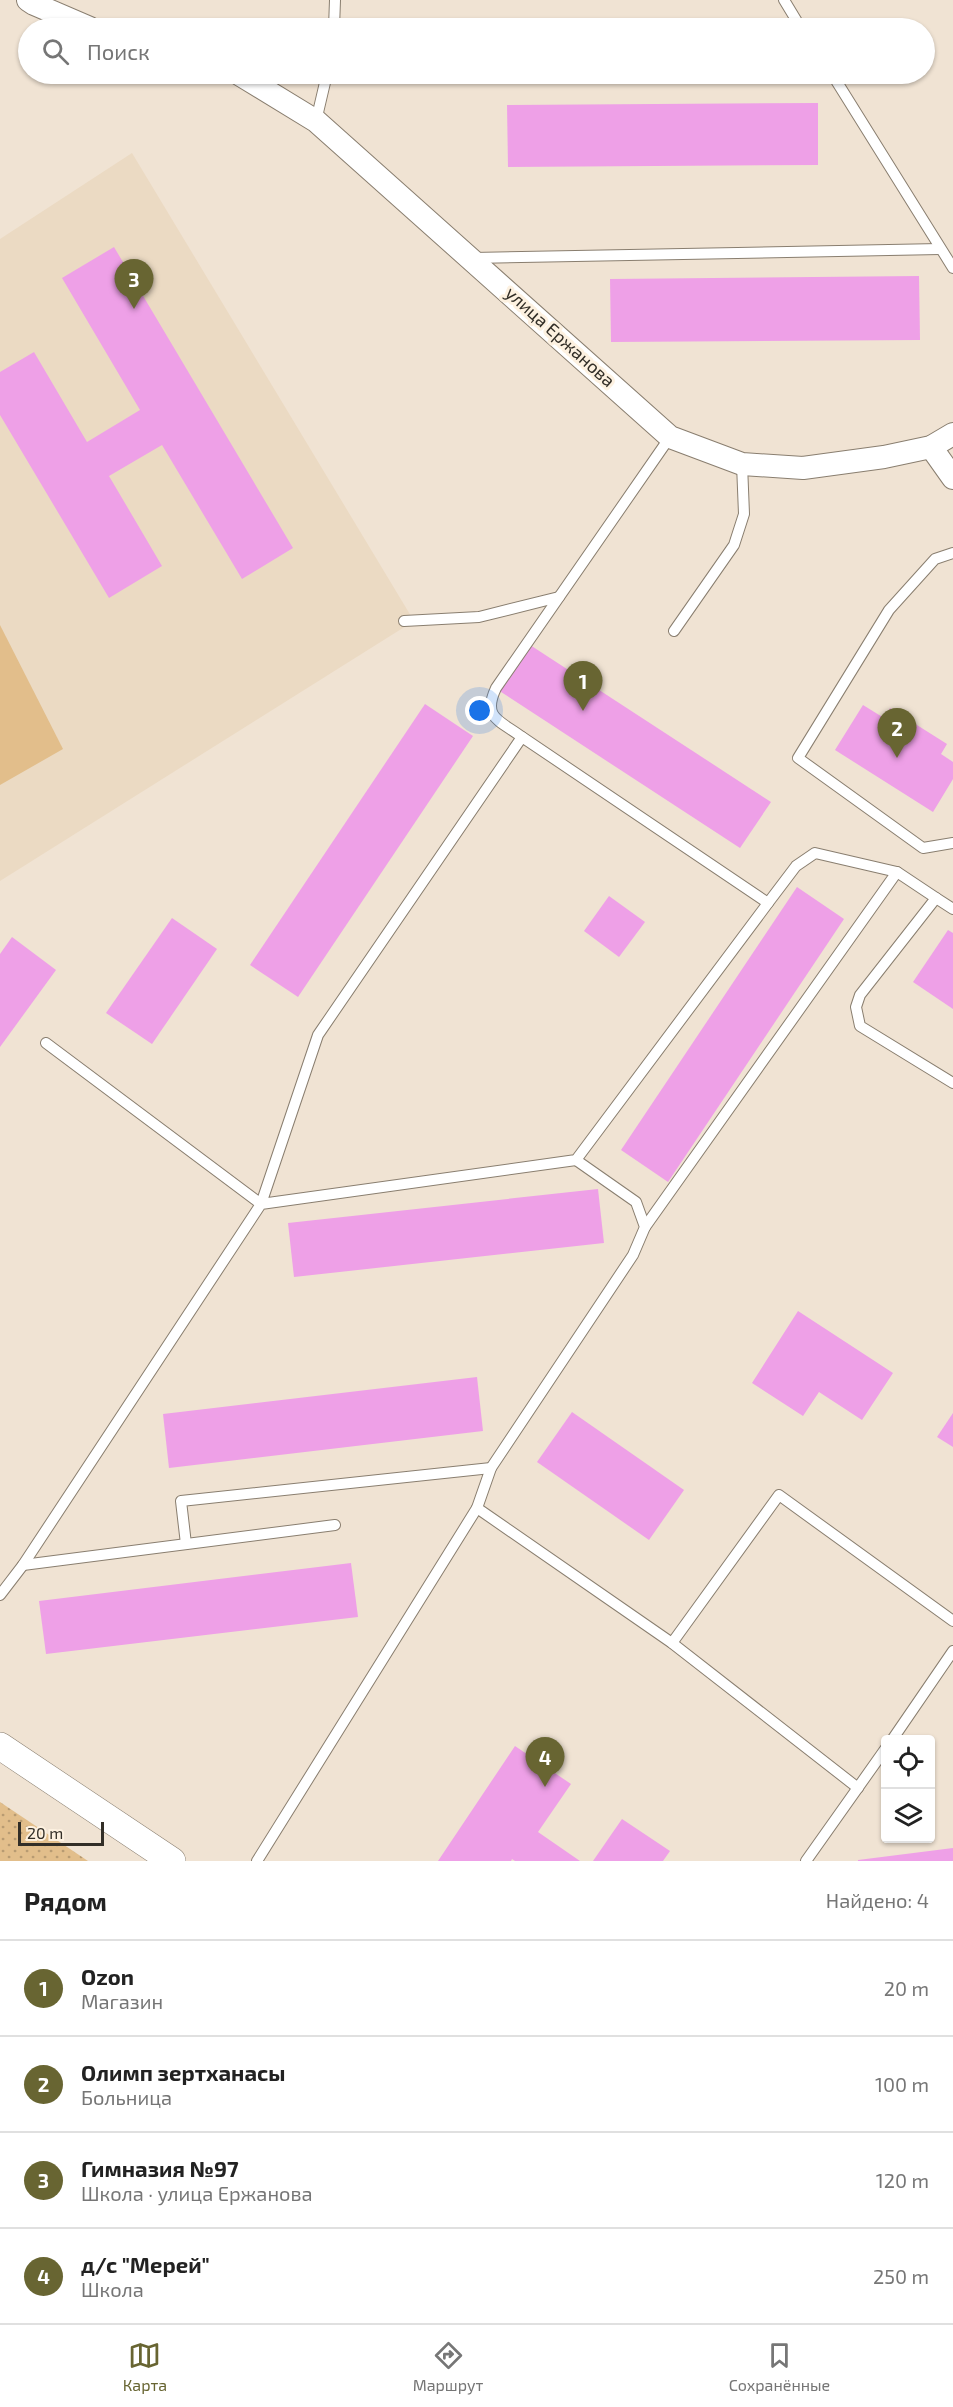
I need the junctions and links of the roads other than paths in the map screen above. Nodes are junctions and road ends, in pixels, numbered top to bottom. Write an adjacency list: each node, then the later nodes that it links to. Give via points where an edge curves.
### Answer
1 (28, 0): 4 (street)
2 (335, 0): 5 (lane)
3 (784, 0): 6 (lane)
4 (67, 18)
5 (334, 18)
6 (795, 18)
7 (255, 84): 10 (street, улица Ержанова)
8 (325, 84): 10 (lane)
9 (838, 84): 11 (lane)
10 (316, 121): 12 (street, улица Ержанова)
11 (940, 249): 12 (lane); 13 (lane)
12 (471, 258): 15 (street, улица Ержанова)
13 (953, 268)
14 (953, 434): 16 (street, улица Ержанова)
15 (670, 437): 17 (street, улица Ержанова); 20 (lane)
16 (931, 447): 17 (street, улица Ержанова, via 803,468); 18 (street)
17 (742, 464): 22 (lane, via 744,514 734,545)
18 (953, 478)
19 (953, 553): 24 (lane, via 935,559 889,610 798,758 923,848)
20 (559, 597): 21 (lane, via 479,617); 23 (lane, via 489,703 492,716)
21 (404, 621)
22 (674, 631)
23 (522, 737): 27 (lane); 32 (lane, via 318,1035)
24 (953, 843)
25 (897, 872): 26 (lane); 27 (lane, via 815,853 796,866); 33 (lane)
26 (936, 898): 28 (lane); 30 (lane, via 860,995 856,1007 860,1026)
27 (768, 903): 31 (lane)
28 (953, 909)
29 (46, 1043): 32 (lane)
30 (953, 1083)
31 (576, 1160): 32 (lane); 33 (lane, via 636,1202)
32 (261, 1204): 38 (lane)
33 (645, 1227): 34 (lane, via 633,1255)
34 (491, 1468): 35 (lane); 37 (lane, via 182,1501)
35 (477, 1508): 41 (lane); 48 (lane)
36 (335, 1525): 37 (lane)
37 (186, 1544): 38 (lane)
38 (23, 1564): 39 (lane)
39 (0, 1595)
40 (953, 1621): 41 (lane, via 779,1495)
41 (672, 1643): 46 (lane)
42 (953, 1652): 43 (lane)
43 (895, 1735)
44 (0, 1746): 47 (street)
45 (881, 1754): 46 (lane)
46 (858, 1788): 49 (lane)
47 (172, 1861)
48 (257, 1861)
49 (806, 1861)

